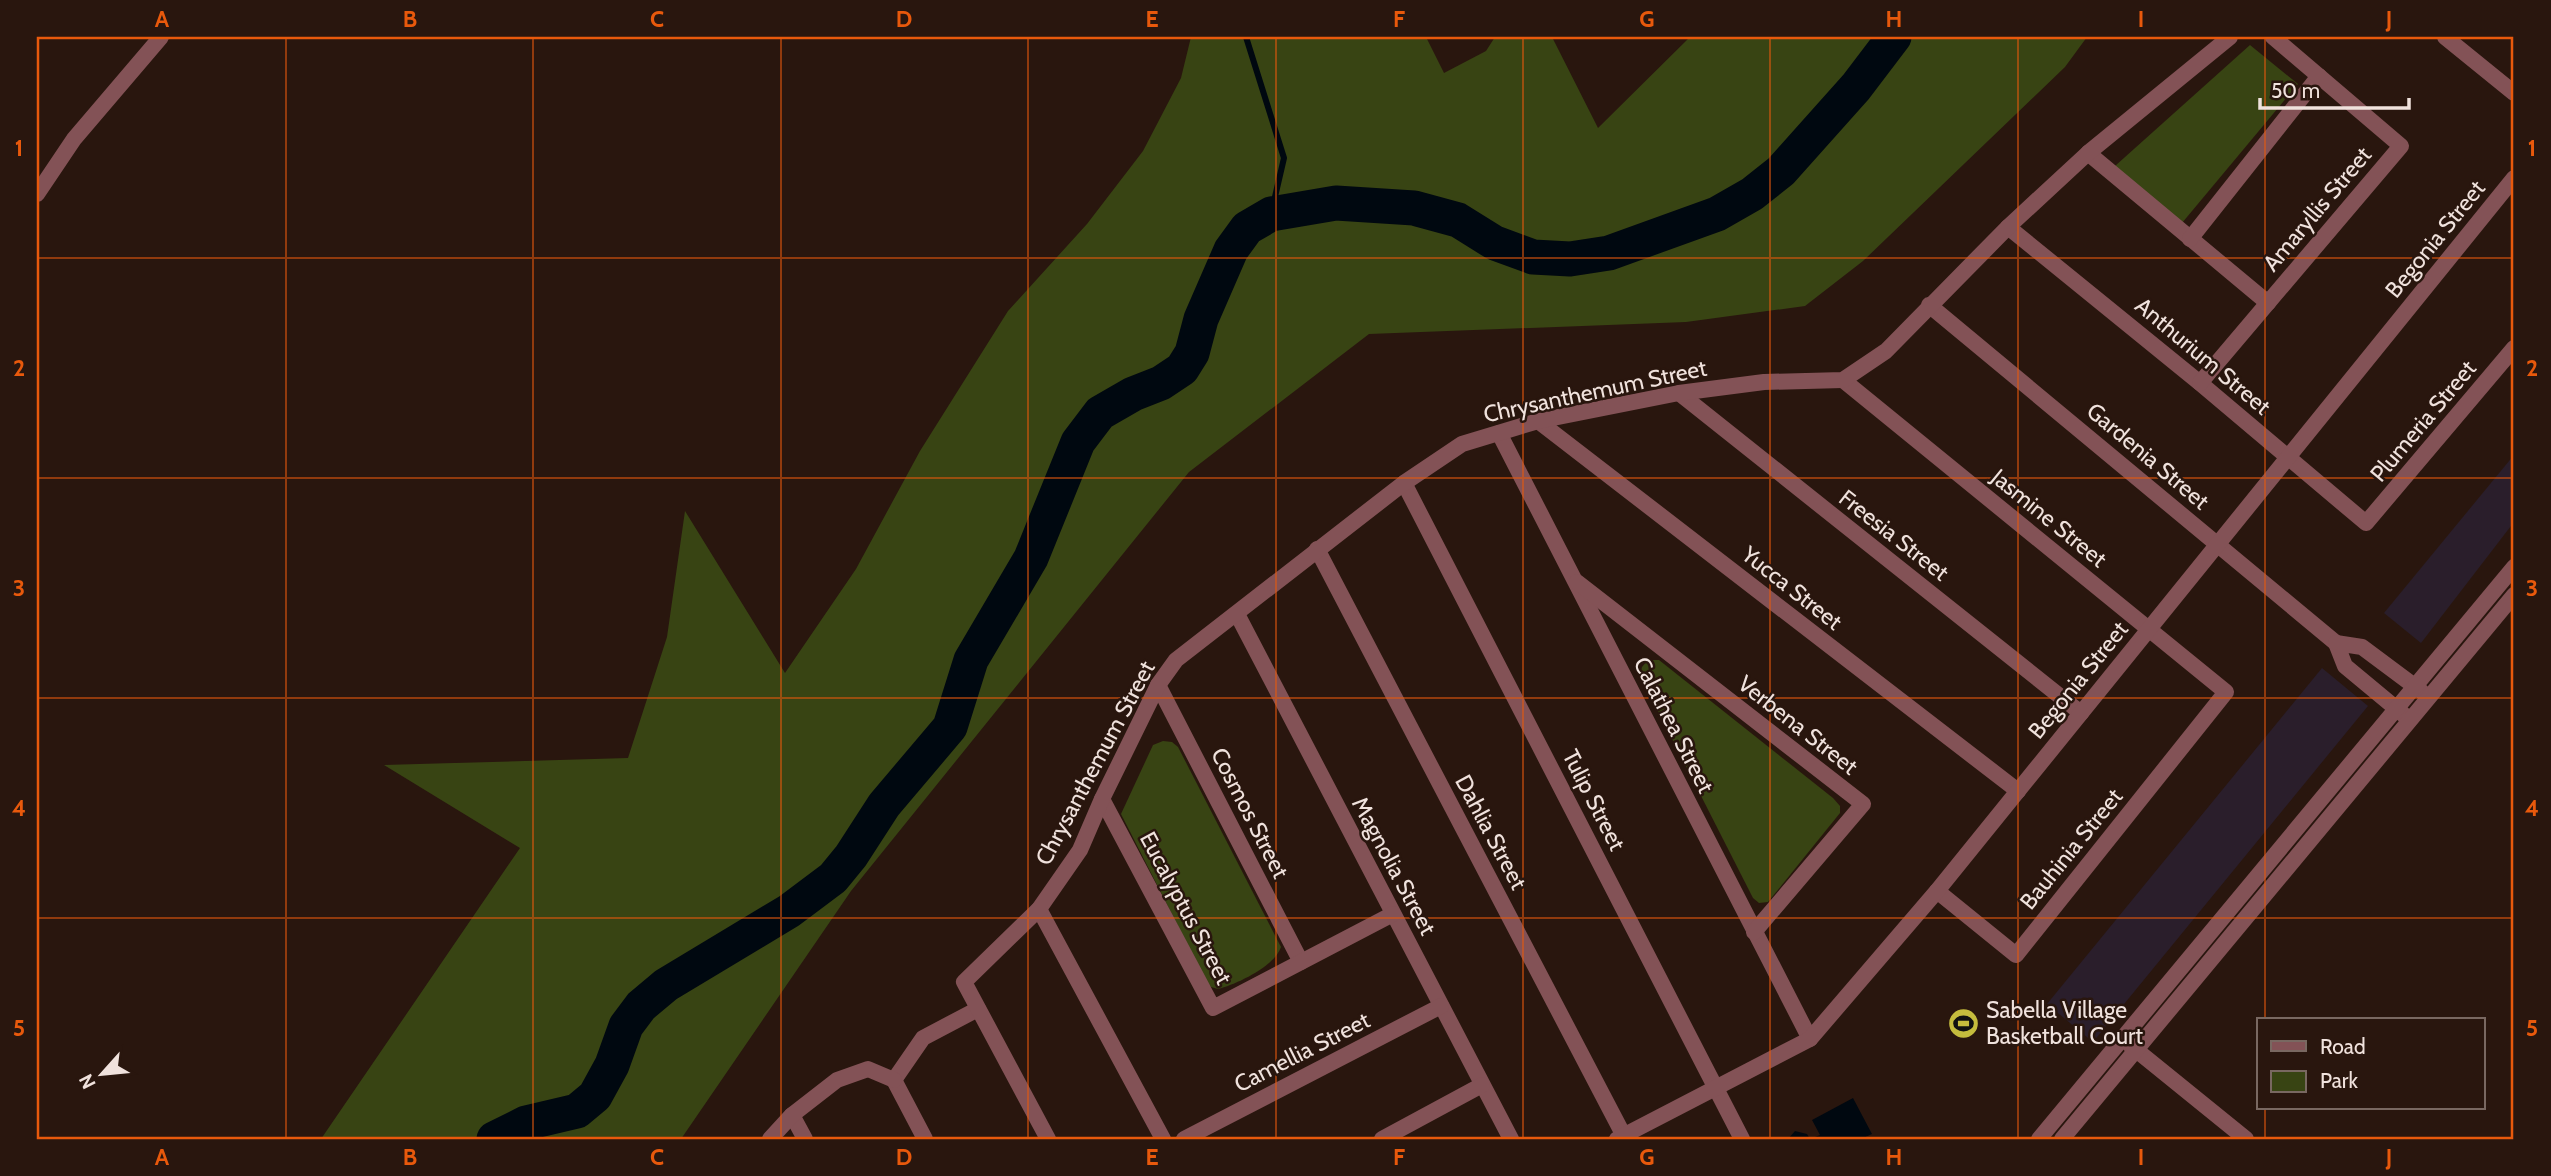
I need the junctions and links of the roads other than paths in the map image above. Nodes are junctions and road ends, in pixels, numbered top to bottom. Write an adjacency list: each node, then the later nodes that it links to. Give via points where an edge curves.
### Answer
1 (161, 37): 9 (street, via 74,139)
2 (2230, 37): 7 (street)
3 (2273, 37): 5 (street, Amaryllis Street)
4 (2445, 37): 6 (street)
5 (2319, 76): 11 (street); 12 (street, Amaryllis Street, via 2401,146)
6 (2514, 93)
7 (2088, 153): 10 (street); 11 (street, Amaryllis Street)
8 (2514, 178): 20 (street, Begonia Street)
9 (37, 194)
10 (2008, 227): 13 (street); 16 (street, Anthurium Street)
11 (2190, 239): 12 (street, Amaryllis Street)
12 (2268, 303): 16 (street, Amaryllis Street)
13 (1929, 304): 15 (street, via 1886,351); 23 (street, Gardenia Street)
14 (2514, 348): 22 (street, Plumeria Street)
15 (1843, 380): 17 (street, Chrysanthemum Street, via 1764,382); 29 (street, Jasmine Street)
16 (2200, 383): 20 (street, Anthurium Street)
17 (1679, 393): 18 (street, Chrysanthemum Street); 36 (street, Freesia Street)
18 (1538, 421): 19 (street, Chrysanthemum Street); 38 (street, Yucca Street)
19 (1499, 433): 21 (street, Chrysanthemum Street, via 1462,444); 26 (street, Calathea Street)
20 (2287, 456): 22 (street, Anthurium Street); 23 (street, Begonia Street)
21 (1404, 483): 24 (street, Chrysanthemum Street); 52 (street, Tulip Street)
22 (2366, 523)
23 (2218, 543): 29 (street, Begonia Street); 30 (street, Gardenia Street)
24 (1317, 549): 28 (street, Chrysanthemum Street); 54 (street, Dahlia Street)
25 (2514, 567): 32 (street)
26 (1573, 578): 43 (street, Calathea Street); 43 (street, Verbena Street, via 1863,804)
27 (2514, 594): 34 (street)
28 (1237, 614): 31 (street, Chrysanthemum Street, via 1176,660); 42 (street, Magnolia Street)
29 (2148, 629): 33 (street, Jasmine Street); 36 (street, Begonia Street)
30 (2336, 643): 32 (street, Gardenia Street, via 2362,647); 35 (street, Gardenia Street, via 2345,666)
31 (1158, 685): 39 (street, Chrysanthemum Street); 44 (street, Cosmos Street)
32 (2415, 686): 34 (street, Gardenia Street); 35 (street)
33 (2227, 692): 40 (street, Bauhinia Street, via 2015,955)
34 (2429, 697): 37 (street)
35 (2397, 708): 37 (street, Gardenia Street); 48 (street)
36 (2081, 712): 38 (street, Begonia Street)
37 (2410, 720): 49 (street)
38 (2018, 791): 40 (street, Begonia Street)
39 (1102, 799): 41 (street, Chrysanthemum Street, via 1080,850); 44 (street, Eucalyptus Street, via 1213,1008)
40 (1937, 891): 47 (street, Begonia Street)
41 (1039, 909): 46 (street, Chrysanthemum Street, via 964,982); 59 (street)
42 (1393, 914): 44 (street, Eucalyptus Street); 45 (street, Magnolia Street)
43 (1754, 932): 47 (street, Calathea Street)
44 (1301, 962)
45 (1441, 1006): 51 (street, Magnolia Street); 60 (street, Camellia Street)
46 (978, 1009): 50 (street, via 923,1038); 58 (street)
47 (1810, 1039): 52 (street, Begonia Street)
48 (2122, 1039): 49 (street); 64 (street)
49 (2136, 1050): 65 (street); 66 (street)
50 (894, 1080): 53 (street, via 868,1069 837,1080); 57 (street)
51 (1482, 1085): 61 (street); 62 (street, Magnolia Street)
52 (1716, 1088): 54 (street, Begonia Street); 63 (street, Tulip Street)
53 (792, 1115): 55 (street); 56 (street)
54 (1621, 1137)
55 (770, 1139)
56 (805, 1139)
57 (925, 1139)
58 (1048, 1139)
59 (1163, 1139)
60 (1184, 1139)
61 (1382, 1139)
62 (1511, 1139)
63 (1742, 1139)
64 (2039, 1139)
65 (2062, 1139)
66 (2246, 1139)

